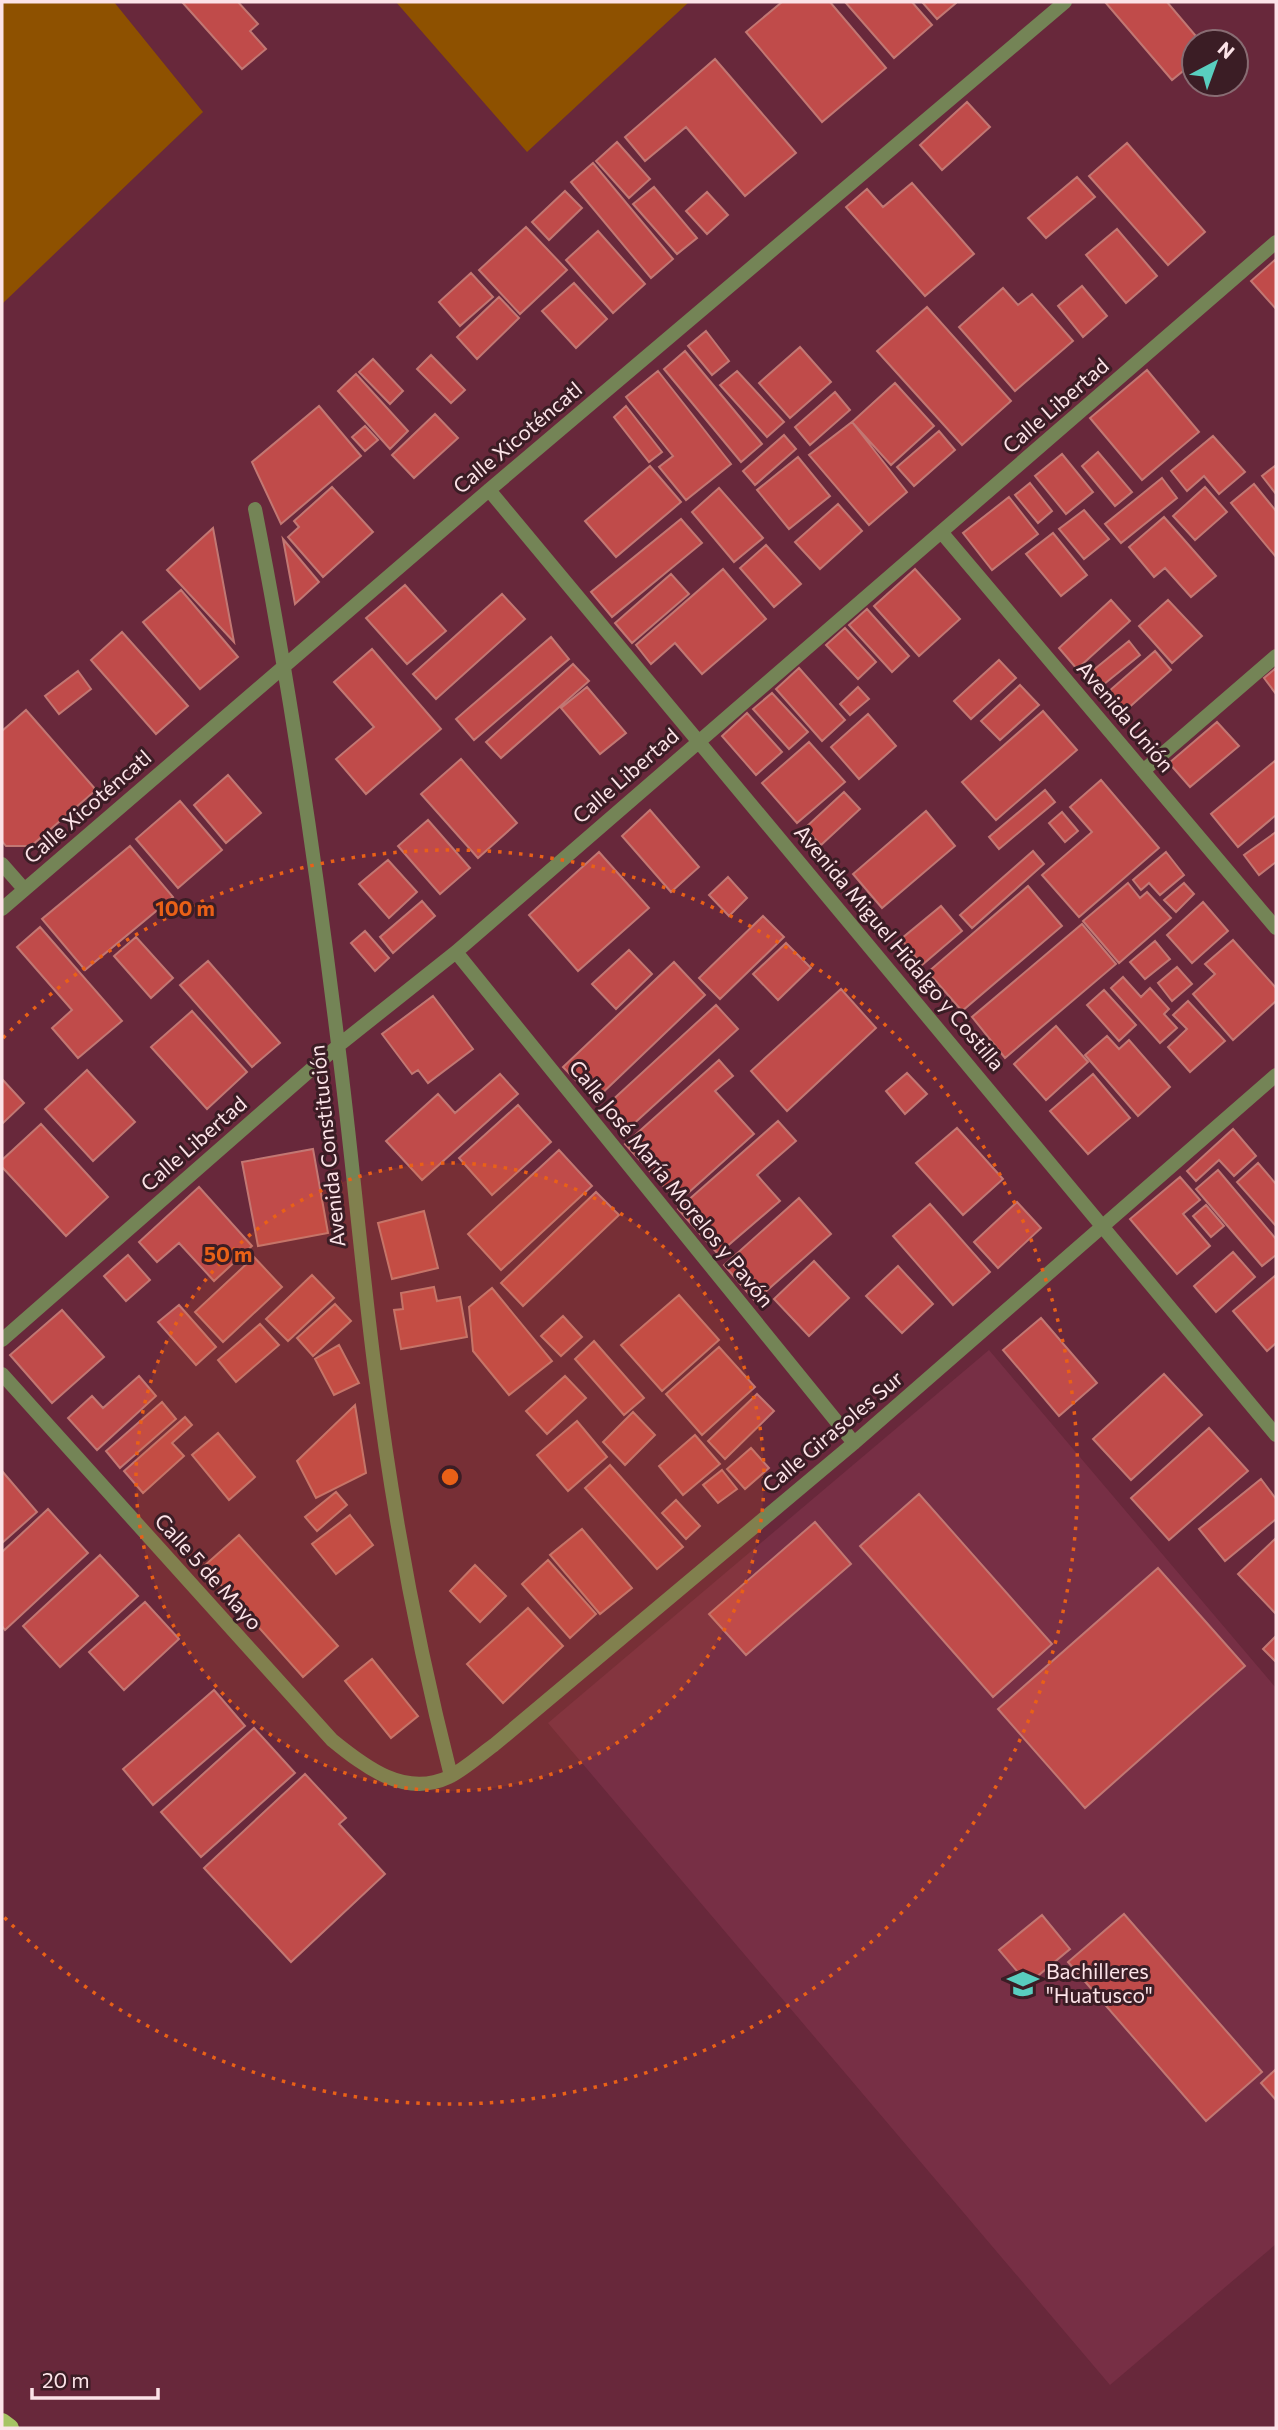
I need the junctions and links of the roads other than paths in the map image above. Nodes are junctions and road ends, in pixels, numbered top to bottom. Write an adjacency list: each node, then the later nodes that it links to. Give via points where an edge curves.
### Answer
1 (1065, 2): 3 (street, Calle Xicoténcatl)
2 (1276, 242): 5 (street, Calle Libertad)
3 (489, 490): 7 (street, Calle Xicoténcatl); 8 (street, Avenida Miguel Hidalgo y Costilla)
4 (255, 509): 7 (street, Avenida Constitución)
5 (942, 533): 8 (street, Calle Libertad); 9 (street, Avenida Unión)
6 (1276, 656): 9 (street)
7 (286, 665): 11 (street, Calle Xicoténcatl); 15 (street, Avenida Constitución)
8 (698, 740): 14 (street, Calle Libertad); 17 (street, Avenida Miguel Hidalgo y Costilla)
9 (1143, 771): 13 (street, Avenida Unión)
10 (2, 863): 11 (street)
11 (24, 890): 12 (street, Calle Xicoténcatl)
12 (2, 909)
13 (1276, 928)
14 (456, 952): 15 (street, Calle Libertad); 21 (street, Calle José María Morelos y Pavón)
15 (338, 1045): 18 (street, Calle Libertad); 22 (street, Avenida Constitución, via 375,1373 420,1645)
16 (1276, 1075): 17 (street, Calle Girasoles Sur)
17 (1105, 1227): 20 (street, Avenida Miguel Hidalgo y Costilla); 21 (street, Calle Girasoles Sur)
18 (2, 1340)
19 (2, 1374): 23 (street, Calle 5 de Mayo, via 332,1740 361,1763)
20 (1276, 1435)
21 (853, 1443): 22 (street, Calle Girasoles Sur, via 494,1745)
22 (451, 1776): 23 (street, Calle Girasoles Sur, via 425,1786)
23 (397, 1782)
24 (2, 2422): 25 (main road)
25 (9, 2428)

